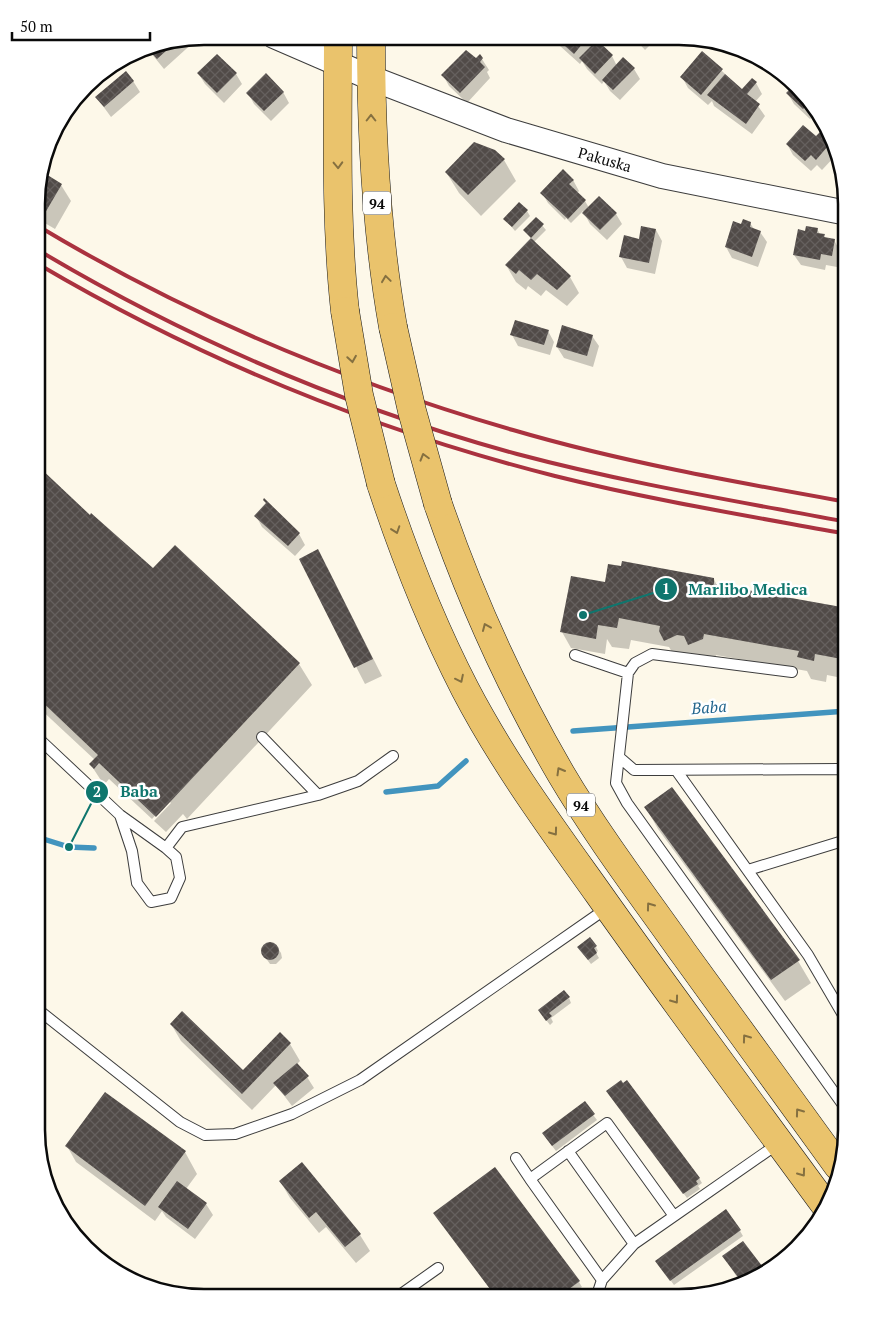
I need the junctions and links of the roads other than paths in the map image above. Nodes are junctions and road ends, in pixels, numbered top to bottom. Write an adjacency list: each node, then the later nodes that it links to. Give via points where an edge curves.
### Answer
1 (295, 45): 4 (street, Pakuska)
2 (338, 45): 4 (main road, 94)
3 (371, 45): 5 (main road, 94)
4 (338, 64): 5 (street, Pakuska); 21 (main road, 94, one-way to 21, bridge, via 340,252 345,311 359,395 381,484 420,592 466,691 530,798)
5 (371, 78): 6 (street, Pakuska, via 506,130 662,176); 28 (main road, 94, one-way to 5, bridge, via 636,887 562,774 533,723 464,575 438,504 393,328 379,229)
6 (838, 210)
7 (575, 655): 9 (lane)
8 (792, 672): 9 (lane, via 652,654 634,663)
9 (628, 673): 12 (lane)
10 (262, 737): 16 (lane)
11 (45, 745): 17 (lane)
12 (619, 753): 15 (lane, via 634,770); 24 (lane, via 616,783 627,803)
13 (393, 756): 16 (lane, via 358,781)
14 (838, 769): 15 (lane)
15 (676, 770): 20 (lane)
16 (318, 795): 19 (lane, via 182,826)
17 (120, 815): 19 (lane); 19 (lane, via 132,850 137,884 151,902 171,898 180,878 176,857)
18 (838, 842): 20 (lane)
19 (166, 848)
20 (748, 870): 22 (lane, via 808,955)
21 (608, 907): 23 (lane, via 360,1080 288,1116 235,1134 205,1135 180,1122); 25 (main road, 94, one-way to 25)
22 (838, 1006)
23 (45, 1015)
24 (838, 1098)
25 (780, 1142): 30 (main road, 94, one-way to 30); 31 (lane)
26 (568, 1151): 29 (lane); 31 (lane, via 607,1123); 32 (lane)
27 (516, 1158): 29 (lane)
28 (835, 1162)
29 (530, 1179): 34 (lane)
30 (822, 1201)
31 (674, 1216): 32 (lane)
32 (634, 1244): 34 (lane)
33 (438, 1268): 35 (lane)
34 (602, 1280): 36 (lane)
35 (408, 1289)
36 (599, 1289)

